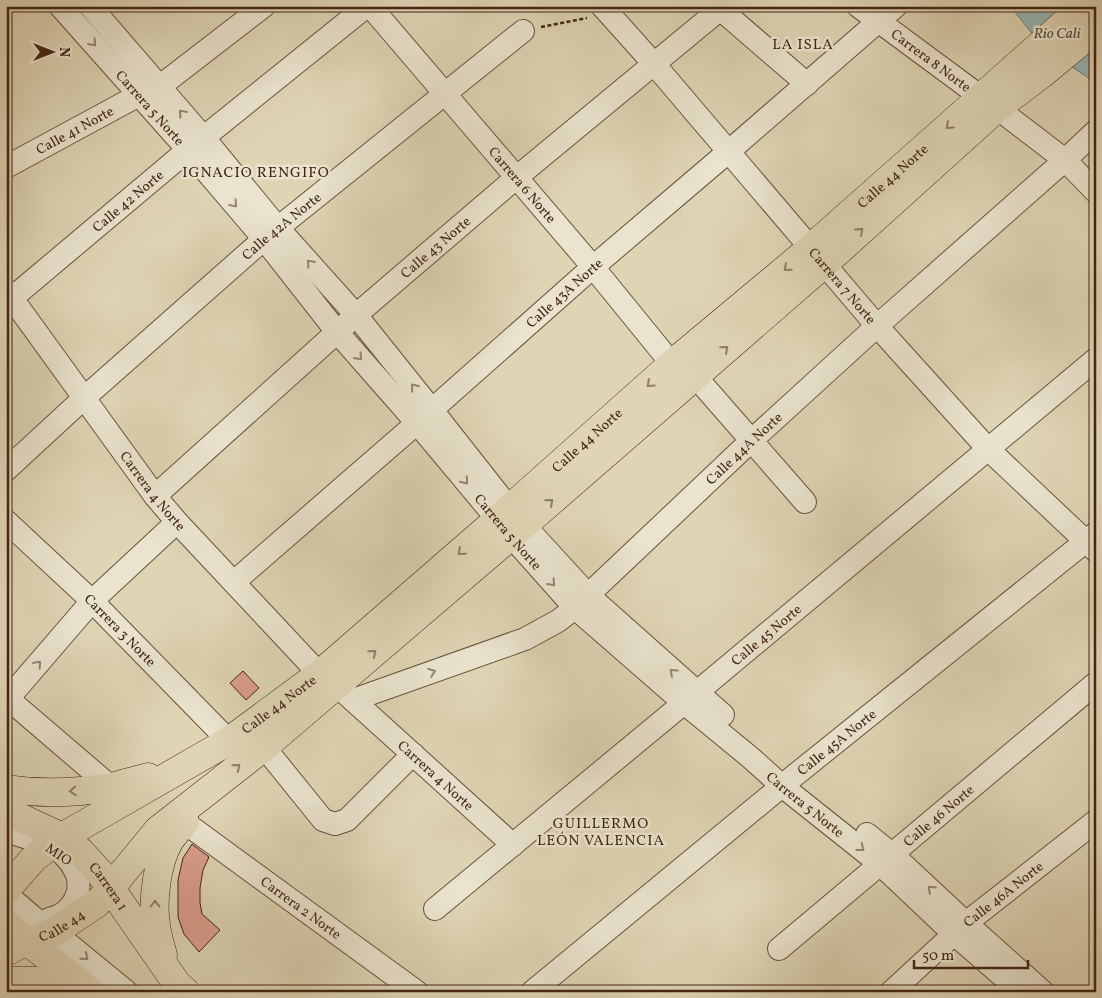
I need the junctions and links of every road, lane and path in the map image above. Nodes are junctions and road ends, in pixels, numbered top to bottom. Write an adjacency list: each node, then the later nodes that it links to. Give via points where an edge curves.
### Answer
1 (60, 6): 16 (street, Carrera 5 Norte, one-way to 16)
2 (90, 6): 16 (street, Carrera 5 Norte)
3 (264, 6): 16 (street, Calle 41 Norte)
4 (368, 6): 17 (street, Carrera 6 Norte); 20 (street, Calle 42 Norte)
5 (858, 6): 10 (street, Carrera 8 Norte)
6 (896, 6): 10 (street, Calle 43A Norte)
7 (1084, 6): 14 (main road, Calle 44 Norte)
8 (722, 8): 13 (street, Calle 43 Norte); 15 (street)
9 (605, 10): 12 (path); 13 (street, Carrera 7 Norte)
10 (879, 22): 15 (street, Calle 43A Norte); 18 (street, Carrera 8 Norte)
11 (1096, 29): 14 (main road, Calle 44 Norte)
12 (523, 31): 17 (street, Calle 42A Norte)
13 (654, 64): 21 (street, Carrera 7 Norte); 24 (street, Calle 43 Norte)
14 (1033, 66): 18 (main road, Calle 44 Norte)
15 (807, 84): 21 (street, Calle 43A Norte)
16 (149, 91): 20 (street, Carrera 5 Norte); 23 (street, Calle 41 Norte)
17 (445, 94): 24 (street, Carrera 6 Norte); 26 (street, Calle 42A Norte)
18 (989, 102): 22 (street, Carrera 8 Norte); 27 (main road, Calle 44 Norte)
19 (1096, 131): 22 (street, Calle 44A Norte)
20 (196, 144): 26 (street, Carrera 5 Norte); 29 (street, Calle 42 Norte)
21 (728, 152): 27 (street, Carrera 7 Norte); 28 (street, Calle 43A Norte)
22 (1066, 160): 25 (street, Carrera 8 Norte); 31 (street, Calle 44A Norte)
23 (6, 167)
24 (517, 177): 28 (street, Carrera 6 Norte); 30 (street, Calle 43 Norte)
25 (1096, 192)
26 (271, 234): 30 (street, Carrera 5 Norte, one-way to 26); 32 (street, Carrera 5 Norte); 35 (street, Calle 42A Norte)
27 (817, 256): 31 (street, Carrera 7 Norte); 34 (main road, Calle 44 Norte)
28 (593, 267): 34 (street, Carrera 6 Norte); 36 (street, Calle 43A Norte)
29 (8, 297): 35 (street, Carrera 4 Norte)
30 (356, 315): 32 (street, Calle 43 Norte); 36 (street, Carrera 5 Norte, one-way to 30)
31 (877, 326): 37 (street, Calle 44A Norte); 38 (street, Carrera 7 Norte)
32 (336, 332): 36 (street, Carrera 5 Norte, one-way to 36); 40 (street, Calle 43 Norte)
33 (1096, 359): 38 (street, Calle 45 Norte)
34 (684, 370): 37 (street, Carrera 6 Norte); 44 (main road, Calle 44 Norte)
35 (84, 398): 39 (street, Calle 42A Norte); 40 (street, Carrera 4 Norte)
36 (425, 416): 44 (street, Carrera 5 Norte); 46 (street, Calle 43A Norte)
37 (752, 440): 41 (street, Carrera 6 Norte); 48 (street, Calle 44A Norte)
38 (988, 449): 45 (street, Carrera 7 Norte); 51 (street, Calle 45 Norte)
39 (6, 470)
40 (155, 496): 43 (street, Carrera 4 Norte)
41 (805, 502)
42 (6, 521): 47 (street, Carrera 3 Norte)
43 (177, 522): 46 (street, Carrera 4 Norte); 47 (street)
44 (511, 522): 48 (street, Carrera 5 Norte); 50 (main road, Calle 44 Norte)
45 (1093, 542): 57 (street, Calle 45A Norte)
46 (234, 582): 50 (street, Carrera 4 Norte, via 312,666)
47 (92, 601): 52 (street, one-way to 47); 53 (street, Carrera 3 Norte)
48 (581, 601): 50 (street, Calle 44A Norte, one-way to 48, via 525,639 558,621); 51 (street, Carrera 5 Norte)
49 (1096, 683): 67 (street, Calle 46 Norte)
50 (337, 686): 53 (main road, Calle 44 Norte); 54 (main road, Calle 44 Norte); 55 (street, Carrera 4 Norte)
51 (691, 698): 57 (street, Carrera 5 Norte); 66 (street, Calle 45 Norte)
52 (7, 699): 59 (street)
53 (230, 741): 56 (main road, Calle 44 Norte)
54 (264, 747): 55 (street, via 323,820 334,824 347,820); 58 (main road, Calle 44 Norte, one-way to 54)
55 (413, 754): 66 (street, Carrera 4 Norte)
56 (203, 756): 59 (main road, via 158,774); 65 (main road, Calle 44 Norte)
57 (788, 781): 67 (street, Carrera 5 Norte); 81 (street, Calle 45A Norte)
58 (214, 786): 62 (main road); 69 (main road, Calle 44 Norte, via 158,830)
59 (111, 787): 60 (main road, one-way to 60, via 57,792)
60 (6, 789)
61 (6, 811): 65 (main road, Carrera 1)
62 (184, 822): 77 (main road, one-way to 62, via 161,947 155,894 164,854); 80 (street, Carrera 2 Norte)
63 (1096, 822): 73 (street, Calle 46A Norte)
64 (6, 831): 65 (street, MIO)
65 (58, 844): 68 (main road, via 34,858); 69 (main road, Carrera 1, via 81,852 94,865); 74 (street, via 74,867 78,890 67,911 45,919)
66 (513, 845): 71 (street, Calle 45 Norte)
67 (886, 859): 73 (street, Carrera 5 Norte); 75 (street, Calle 46 Norte)
68 (6, 890)
69 (108, 893): 74 (main road, Calle 44, via 91,908); 77 (main road, Carrera 1)
70 (6, 894): 74 (street)
71 (435, 909)
72 (6, 924): 74 (main road)
73 (960, 929): 82 (street, Calle 46A Norte); 83 (street, Carrera 5 Norte); 84 (street, Carrera 5 Norte)
74 (30, 936): 78 (main road); 79 (street, one-way to 79)
75 (780, 949)
76 (6, 981): 78 (main road, via 55,982)
77 (177, 989)
78 (89, 990)
79 (127, 992)
80 (417, 992)
81 (532, 992)
82 (890, 992)
83 (1021, 992)
84 (1043, 992)

